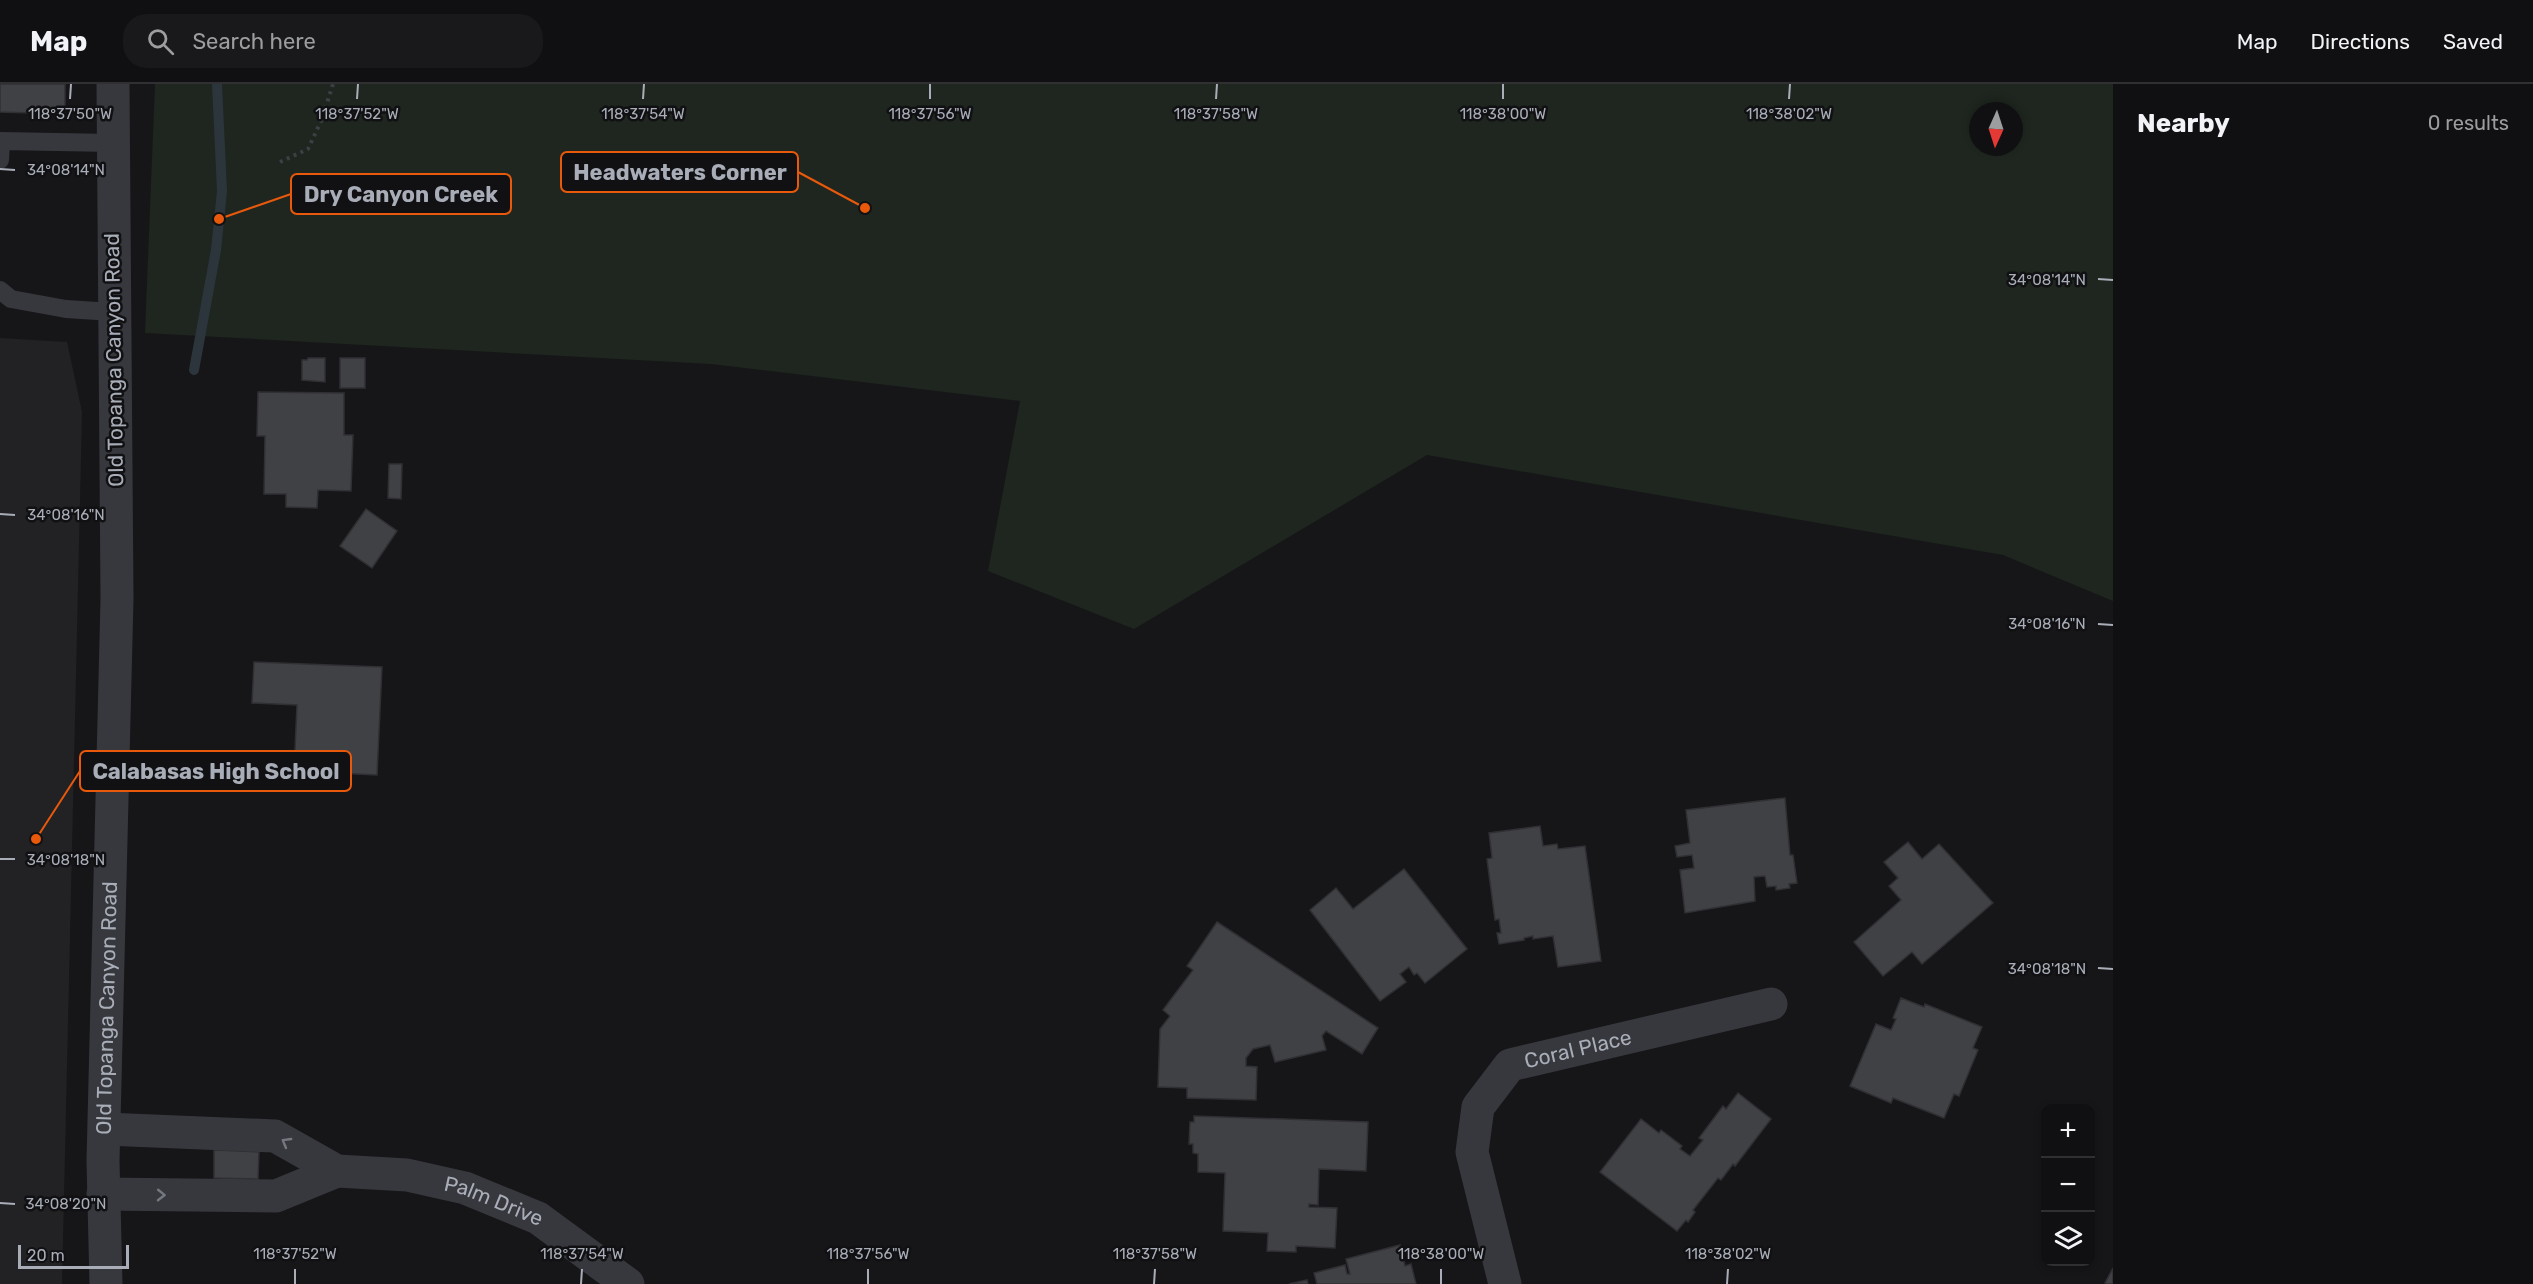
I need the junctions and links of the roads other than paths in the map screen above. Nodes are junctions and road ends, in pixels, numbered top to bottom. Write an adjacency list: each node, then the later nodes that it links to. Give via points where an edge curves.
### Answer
1 (113, 84): 2 (street, Old Topanga Canyon Road)
2 (112, 143): 3 (lane, via 1,141); 5 (street, Old Topanga Canyon Road)
3 (0, 160)
4 (0, 290): 5 (lane, via 11,299)
5 (113, 312): 7 (street, Old Topanga Canyon Road, via 117,599)
6 (1771, 1004): 12 (street, Coral Place, via 1510,1065 1478,1107 1472,1152)
7 (105, 1129): 8 (street, Palm Drive, one-way to 7, via 276,1136); 9 (street, Old Topanga Canyon Road)
8 (337, 1171): 9 (street, Palm Drive, one-way to 8, via 276,1197); 11 (street, Palm Drive, via 407,1175 465,1188 538,1218)
9 (103, 1194): 10 (street, Old Topanga Canyon Road)
10 (106, 1284)
11 (628, 1284)
12 (1505, 1284)

